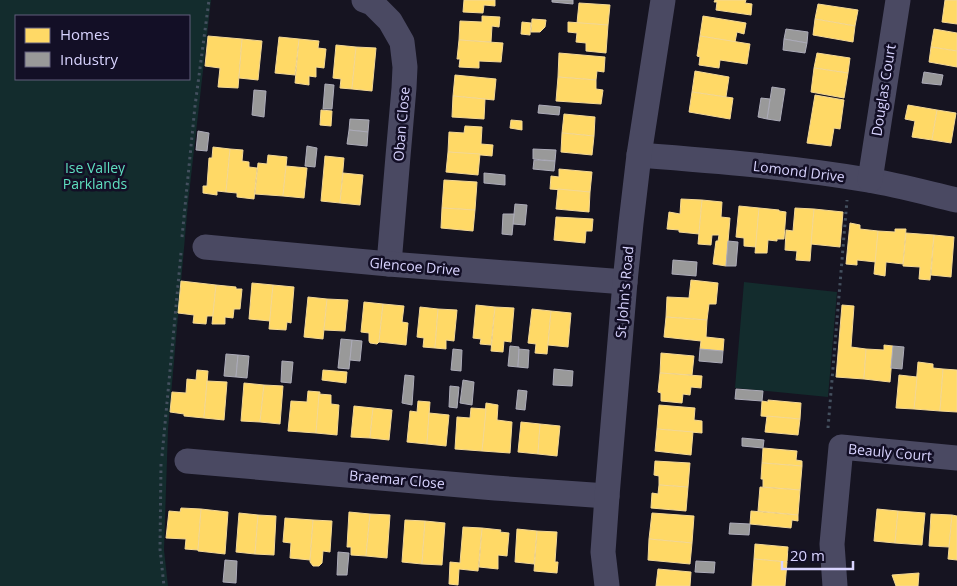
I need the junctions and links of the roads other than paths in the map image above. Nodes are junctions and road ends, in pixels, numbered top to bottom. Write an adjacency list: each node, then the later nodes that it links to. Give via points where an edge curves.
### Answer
1 (364, 0): 8 (street, Oban Close, via 372,3 390,21 402,42 405,67)
2 (663, 0): 4 (street, St John's Road)
3 (898, 0): 5 (street, Douglas Court)
4 (640, 155): 5 (street, Lomond Drive, via 761,165); 9 (street, St John's Road)
5 (860, 178): 6 (street, Lomond Drive)
6 (957, 200)
7 (189, 246): 8 (street, Glencoe Drive)
8 (389, 264): 9 (street, Glencoe Drive)
9 (625, 282): 12 (street, St John's Road)
10 (957, 458): 14 (street, Beauly Court, via 841,447 832,544)
11 (187, 461): 12 (street, Braemar Close)
12 (607, 496): 13 (street, St John's Road, via 604,552)
13 (607, 586)
14 (835, 586)

